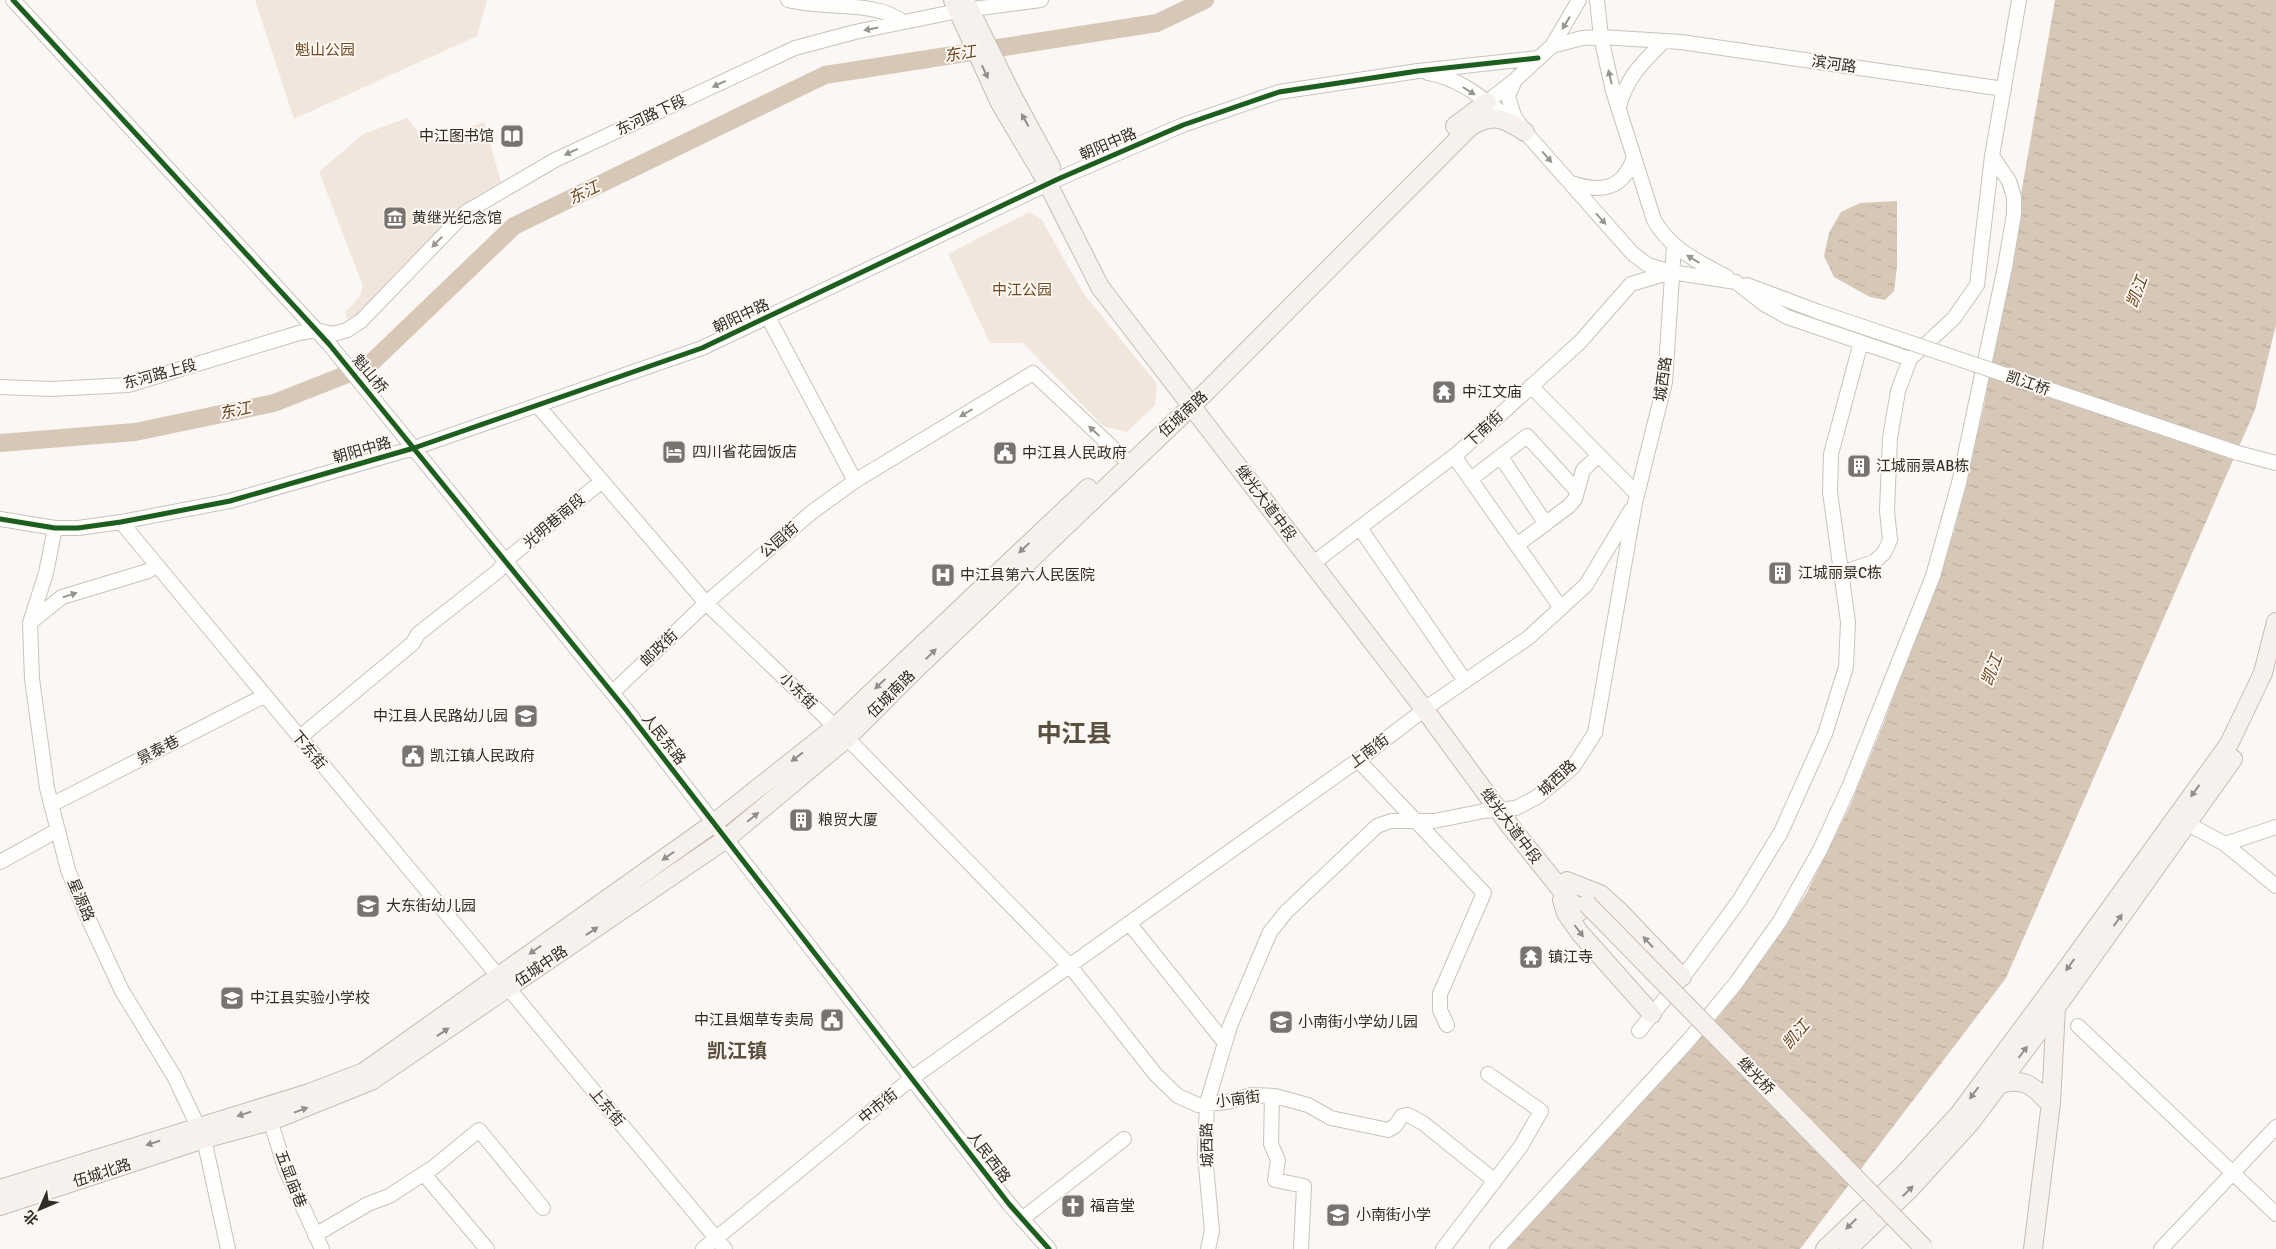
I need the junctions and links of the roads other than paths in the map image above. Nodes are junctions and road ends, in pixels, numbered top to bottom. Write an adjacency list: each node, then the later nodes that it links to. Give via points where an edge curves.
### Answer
1 (13, 0): 27 (street, 魁山桥)
2 (788, 0): 8 (street, via 873,2 894,11)
3 (1041, 0): 7 (street, 东河路下段)
4 (1580, 0): 11 (street, one-way to 11)
5 (1597, 0): 9 (street)
6 (2019, 0): 15 (street)
7 (961, 5): 8 (street, 东河路下段); 21 (main road, 继光大道中段, via 1006,100)
8 (903, 22): 27 (street, 东河路下段, one-way to 27, via 794,48 555,160 466,212 361,320 347,330 333,334)
9 (1601, 37): 10 (street, 滨河路); 11 (street, 滨河路); 17 (street, one-way to 9)
10 (1664, 41): 15 (street, 滨河路); 17 (street, via 1631,77 1623,90)
11 (1552, 46): 12 (street)
12 (1538, 58): 13 (street, 朝阳中路); 14 (street)
13 (1418, 71): 16 (street, one-way to 16, via 1446,78); 21 (street, 朝阳中路, via 1279,92 1183,125)
14 (1515, 80): 16 (street); 18 (street, via 1508,96 1509,105)
15 (2004, 89): 19 (street)
16 (1487, 102): 18 (street); 32 (main road, 伍城南路, via 1463,119)
17 (1619, 109): 20 (street)
18 (1525, 132): 22 (street, one-way to 22); 32 (main road, 伍城南路, via 1502,119 1489,118 1470,127)
19 (1992, 156): 29 (street, via 1977,285 1954,318); 120 (street, via 2010,181 2014,214 1959,483 1933,576 1849,787 1820,850 1780,921 1736,983 1688,1041)
20 (1634, 158): 22 (street, via 1627,174 1604,189); 23 (street, via 1654,220)
21 (1053, 181): 26 (street, 朝阳中路); 32 (main road, 继光大道中段, via 1110,282)
22 (1569, 182): 24 (street, one-way to 24, via 1633,254 1648,265)
23 (1674, 246): 24 (street, 城西路); 25 (street, one-way to 23)
24 (1671, 272): 25 (street); 30 (street, 下南街, via 1632,284 1580,342); 45 (street, 城西路, via 1665,382)
25 (1736, 282): 28 (street, via 1764,304 1788,316); 40 (street, 凯江桥, bridge, via 2238,454)
26 (768, 317): 33 (street, 朝阳中路, via 702,348); 43 (street)
27 (316, 330): 31 (street, 东河路上段, via 128,385 51,389); 34 (street, 魁山桥)
28 (1861, 342): 29 (street); 55 (street, via 1831,454 1830,492)
29 (1910, 359): 55 (street, via 1898,392 1890,438 1887,511 1890,540 1884,553 1874,562)
30 (1530, 386): 36 (street); 37 (street, 下南街)
31 (0, 387)
32 (1192, 397): 39 (main road, 伍城南路); 52 (main road, 继光大道中段)
33 (538, 406): 35 (street, 朝阳中路); 41 (street, 小东街)
34 (392, 420): 35 (street, 人民东路)
35 (414, 448): 47 (street, 朝阳中路, via 230,501); 53 (street, 人民东路)
36 (1599, 455): 44 (street, via 1583,470); 45 (street)
37 (1454, 456): 42 (street); 50 (street, 下南街)
38 (1500, 456): 42 (street); 44 (street, via 1527,436); 48 (street)
39 (1125, 460): 43 (street, 公园街, one-way to 43, via 1033,373); 65 (main road, 伍城南路, via 917,668)
40 (2276, 463)
41 (602, 480): 53 (street, 光明巷南段); 56 (street, 小东街)
42 (1471, 480): 51 (street)
43 (855, 481): 56 (street, 公园街, via 812,512)
44 (1577, 491): 48 (street, via 1569,506)
45 (1636, 499): 57 (street, 上南街, via 1586,585); 69 (street, 城西路, via 1595,734 1573,767 1537,797 1516,808)
46 (0, 519): 49 (street, 朝阳中路)
47 (120, 522): 49 (street, 朝阳中路); 54 (street, 下东街)
48 (1546, 524): 51 (street)
49 (55, 528): 58 (street, 星源路, via 46,573)
50 (1360, 528): 52 (street, 下南街); 61 (street)
51 (1517, 545): 57 (street)
52 (1317, 560): 64 (main road, 继光大道中段)
53 (505, 561): 62 (street, 人民东路); 66 (street, 光明巷南段, via 498,571 418,634 413,643)
54 (156, 566): 58 (street, one-way to 54, via 62,597); 63 (street, 下东街)
55 (1841, 573): 83 (street, via 1848,622 1846,667 1825,734 1781,832 1739,901)
56 (706, 603): 62 (street, 邮政街); 65 (street, 小东街)
57 (1561, 608): 61 (street, 上南街, via 1528,638)
58 (30, 622): 68 (street, 星源路, via 32,679)
59 (2276, 622): 85 (main road, one-way to 85, via 2263,674 2229,744)
60 (2276, 670): 72 (main road, via 2239,750)
61 (1465, 681): 64 (street, 上南街)
62 (612, 693): 71 (street, 人民东路)
63 (264, 696): 66 (street, 下东街); 68 (street, 景泰巷)
64 (1429, 706): 67 (street, 上南街); 69 (main road, 继光大道中段)
65 (841, 733): 71 (main road, 伍城中路, one-way to 71); 75 (main road, 伍城中路, one-way to 65); 82 (street, 小东街)
66 (299, 738): 84 (street, 下东街)
67 (1358, 760): 70 (street); 81 (street, 上南街)
68 (51, 805): 74 (street, 星源路)
69 (1504, 809): 70 (street, 城西路, via 1434,821); 78 (main road, 继光大道中段)
70 (1413, 820): 87 (street, via 1484,893 1440,994 1440,1010); 90 (street, 城西路, via 1391,821 1377,826 1286,912 1270,932 1259,954)
71 (714, 823): 75 (street, 人民东路); 84 (main road, 伍城中路, one-way to 84)
72 (2188, 824): 76 (street); 85 (main road, one-way to 72)
73 (2276, 827): 76 (street)
74 (58, 830): 77 (street); 99 (street, 星源路, via 68,870 122,991 174,1076)
75 (726, 839): 84 (main road, 伍城中路, one-way to 75); 92 (street, 人民东路)
76 (2225, 844): 79 (street)
77 (0, 862)
78 (1562, 884): 80 (main road, 继光大道中段); 83 (main road, one-way to 78, via 1600,894); 86 (main road, one-way to 86, via 1566,913)
79 (2276, 886)
80 (1583, 908): 123 (main road, 继光桥); 124 (main road, 继光桥, bridge)
81 (1130, 923): 82 (street, 上南街); 90 (street)
82 (1070, 966): 92 (street, 中市街); 96 (street, 小南街, via 1156,1075 1178,1096 1198,1105)
83 (1682, 977): 86 (street)
84 (502, 983): 97 (main road, 伍城中路, via 371,1081 349,1091); 110 (street, 上东街)
85 (2046, 1008): 93 (main road, one-way to 85); 95 (main road); 121 (main road, one-way to 121, via 1959,1114 1902,1176); 126 (main road, via 2051,1103)
86 (1652, 1014): 89 (street)
87 (1447, 1025)
88 (2078, 1026): 102 (street)
89 (1639, 1031)
90 (1225, 1043): 96 (street, 城西路)
91 (1488, 1074): 103 (street, via 1541,1111 1521,1146)
92 (912, 1078): 108 (street, 人民西路); 110 (street, 中市街)
93 (2000, 1084): 95 (main road, via 2022,1082 2036,1089); 122 (main road, one-way to 93, via 1918,1180 1971,1122)
94 (1272, 1096): 96 (street, 小南街, via 1251,1095 1227,1102); 103 (street, 小南街, via 1308,1105 1331,1118 1388,1130 1402,1116 1408,1115 1423,1123); 118 (street, via 1271,1144 1278,1160 1275,1180 1304,1186)
95 (2046, 1100): 125 (main road)
96 (1207, 1103): 117 (street, 城西路, via 1205,1155 1212,1232)
97 (268, 1114): 99 (main road, 伍城中路); 109 (street, 五显庙巷, via 285,1168)
98 (2276, 1127): 102 (street)
99 (202, 1134): 104 (main road, 伍城北路, one-way to 104); 105 (main road, 伍城北路); 111 (street, 星源路)
100 (1124, 1139): 108 (street)
101 (424, 1174): 106 (street, via 479,1130); 109 (street); 113 (street)
102 (2232, 1174): 107 (street); 127 (street)
103 (1495, 1181): 119 (street)
104 (0, 1189)
105 (0, 1206)
106 (544, 1208)
107 (2276, 1214)
108 (1022, 1219): 116 (street, 人民西路)
109 (315, 1235): 112 (street, 五显庙巷)
110 (716, 1238): 114 (street, 中市街); 115 (street, 上东街)
111 (228, 1249)
112 (322, 1249)
113 (487, 1249)
114 (703, 1249)
115 (725, 1249)
116 (1049, 1249)
117 (1208, 1249)
118 (1300, 1249)
119 (1443, 1249)
120 (1496, 1249)
121 (1825, 1249)
122 (1848, 1249)
123 (1908, 1249)
124 (1924, 1249)
125 (2026, 1249)
126 (2033, 1249)
127 (2161, 1249)

